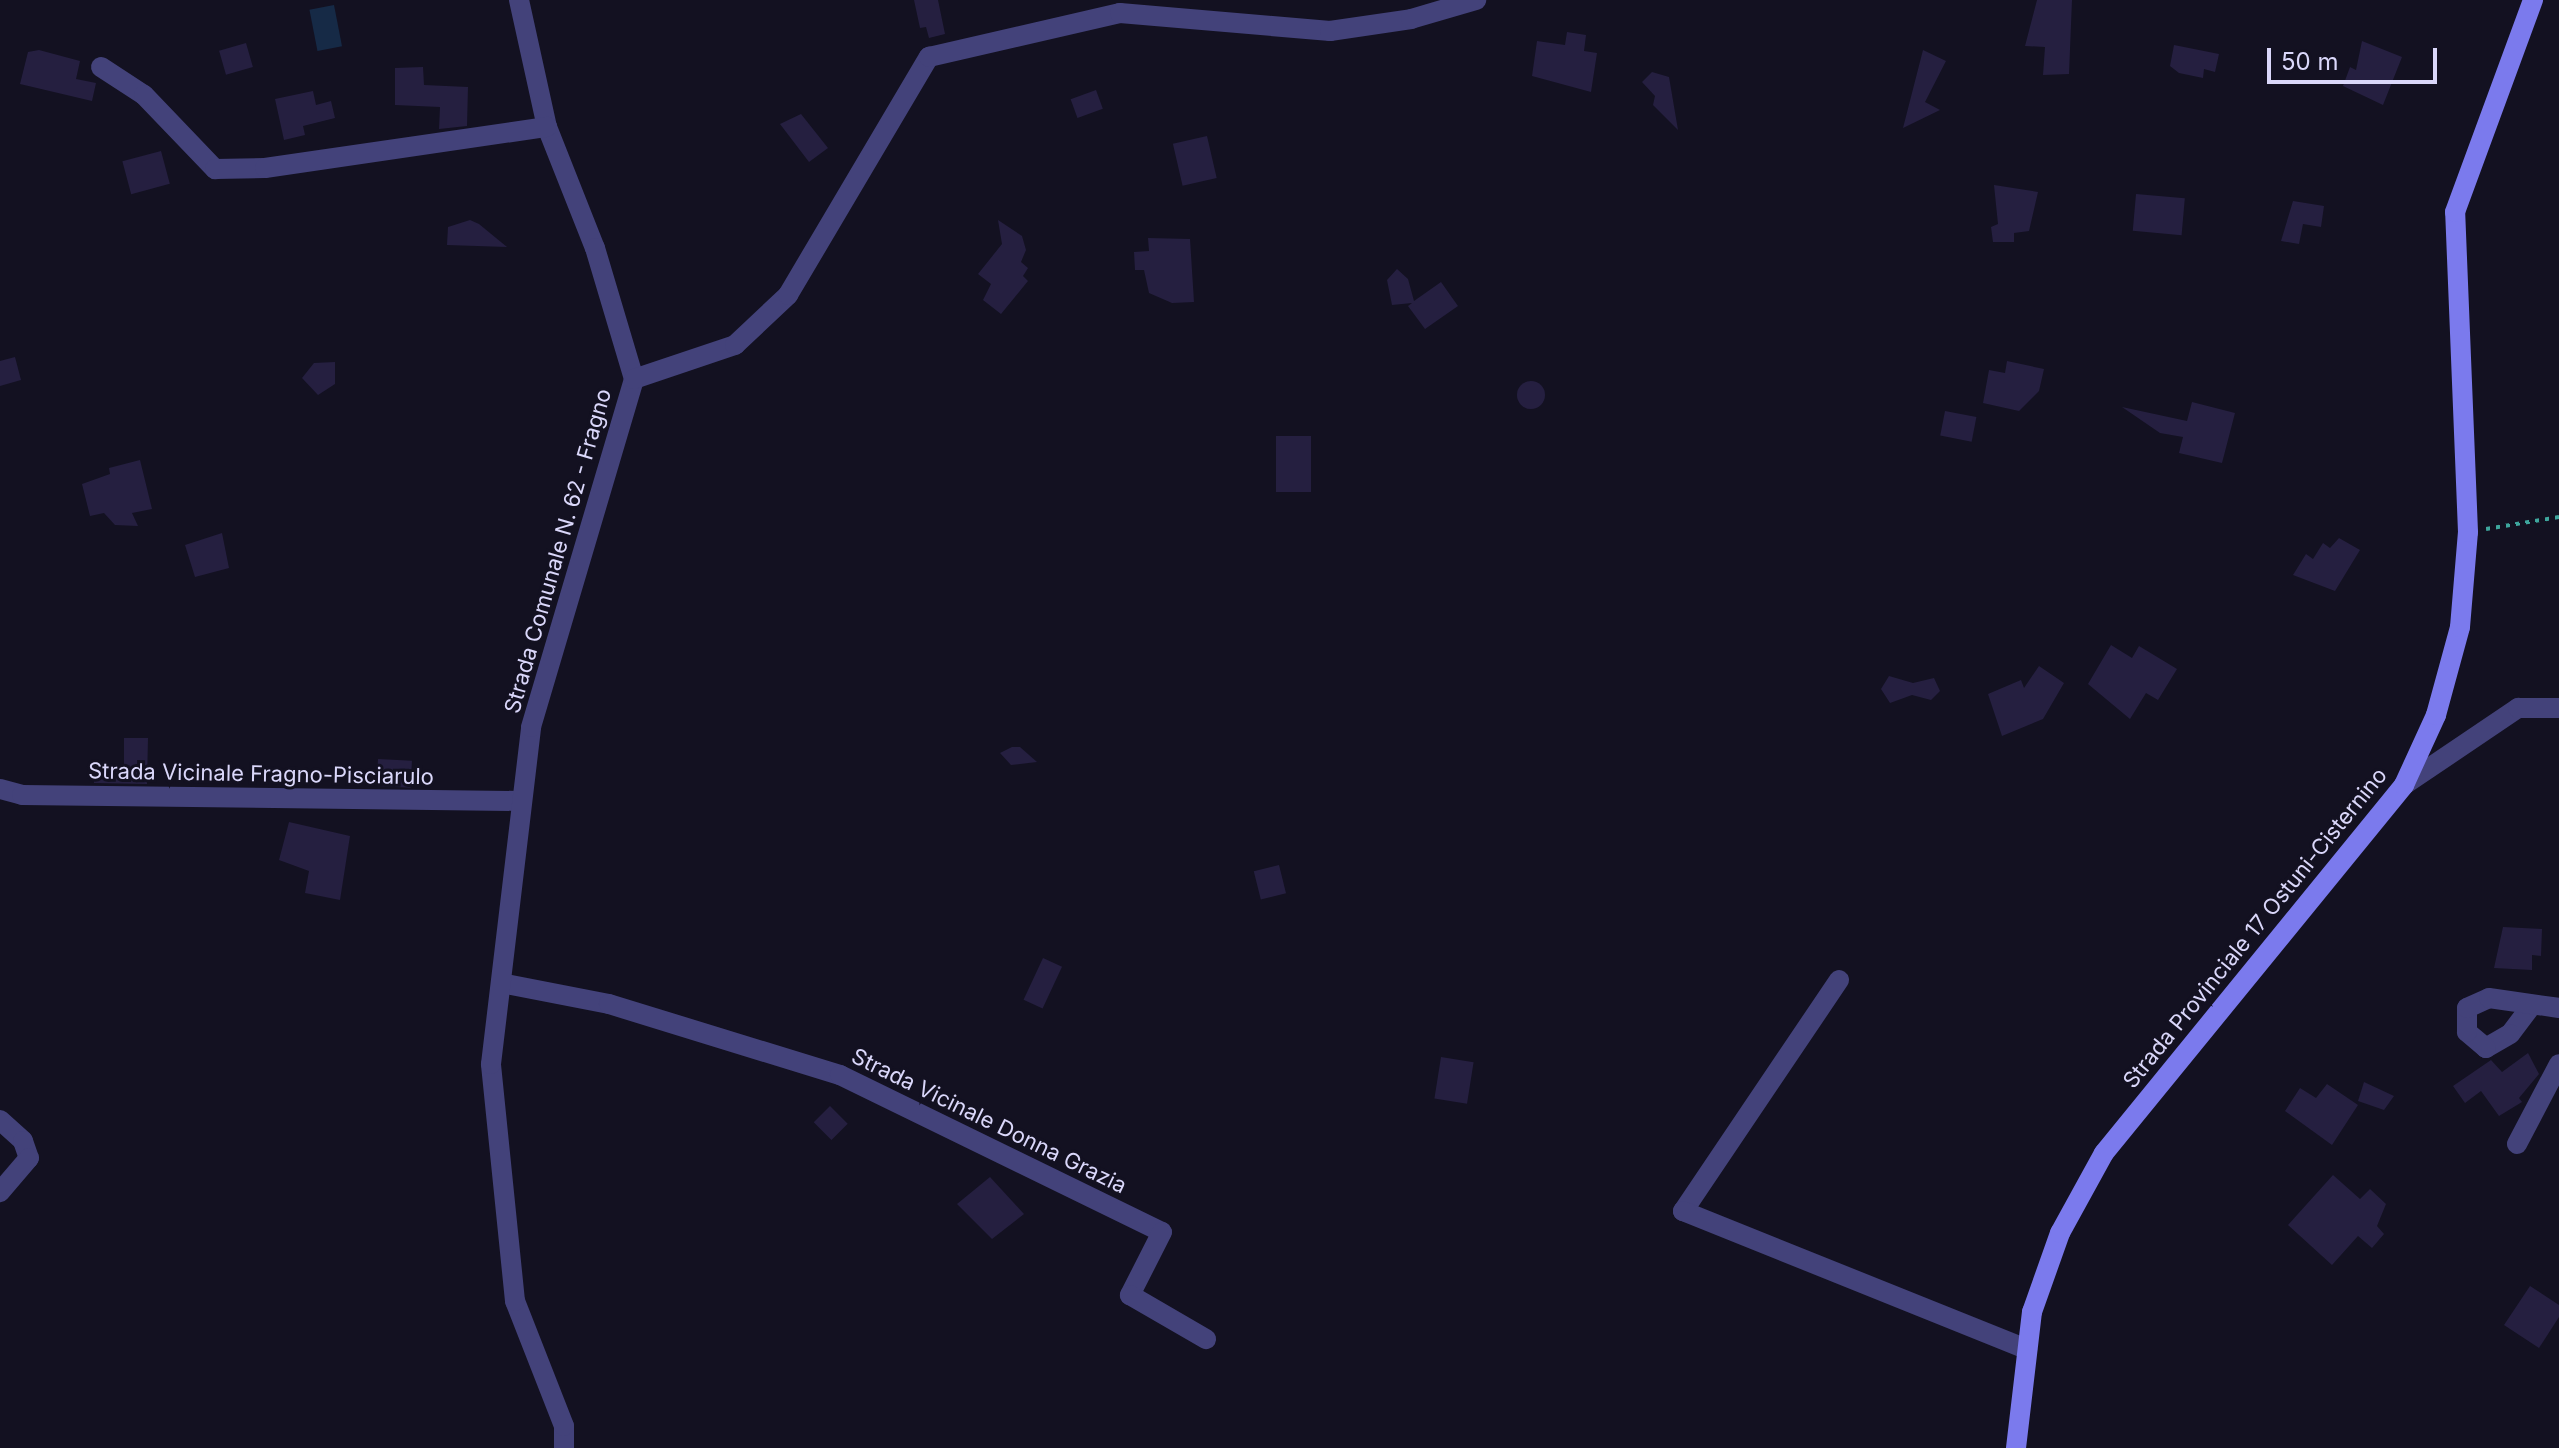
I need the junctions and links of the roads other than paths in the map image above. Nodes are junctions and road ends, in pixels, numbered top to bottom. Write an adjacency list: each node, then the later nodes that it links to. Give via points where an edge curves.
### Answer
1 (519, 0): 6 (street)
2 (1476, 0): 4 (street, Strada Comunale N. 62 - Fragno, via 1411,19 1330,31)
3 (2533, 0): 9 (main road, Strada Provinciale 17 Ostuni-Cisternino, via 2455,212 2468,532 2460,627 2436,715)
4 (1188, 10): 7 (street, Strada Comunale N. 62 - Fragno, via 1120,13 929,57 788,295 735,345)
5 (101, 67): 6 (street, via 144,95 215,169 265,168)
6 (547, 127): 7 (street, via 595,248)
7 (634, 379): 11 (street, Strada Comunale N. 62 - Fragno, via 531,727)
8 (2559, 708): 9 (street, via 2518,708)
9 (2404, 785): 21 (main road, Strada Provinciale 17 Ostuni-Cisternino, via 2104,1153 2060,1233 2032,1312)
10 (0, 789): 11 (street, Strada Vicinale Fragno-Pisciarulo, via 22,795)
11 (522, 801): 13 (street, Strada Comunale N. 62 - Fragno)
12 (1839, 980): 21 (street, via 1683,1211)
13 (501, 983): 20 (street, Strada Vicinale Donna Grazia, via 623,1008 840,1075 1162,1232 1130,1295); 22 (street, Strada Comunale N. 62 - Fragno, via 491,1064 515,1301 564,1426)
14 (2532, 1005): 15 (street)
15 (2559, 1008)
16 (2559, 1064): 18 (street)
17 (0, 1120): 19 (street, via 23,1141 29,1158)
18 (2517, 1144)
19 (0, 1192)
20 (1206, 1339)
21 (2027, 1349): 23 (main road, Strada Provinciale 17 Ostuni-Cisternino)
22 (564, 1448)
23 (2016, 1448)

